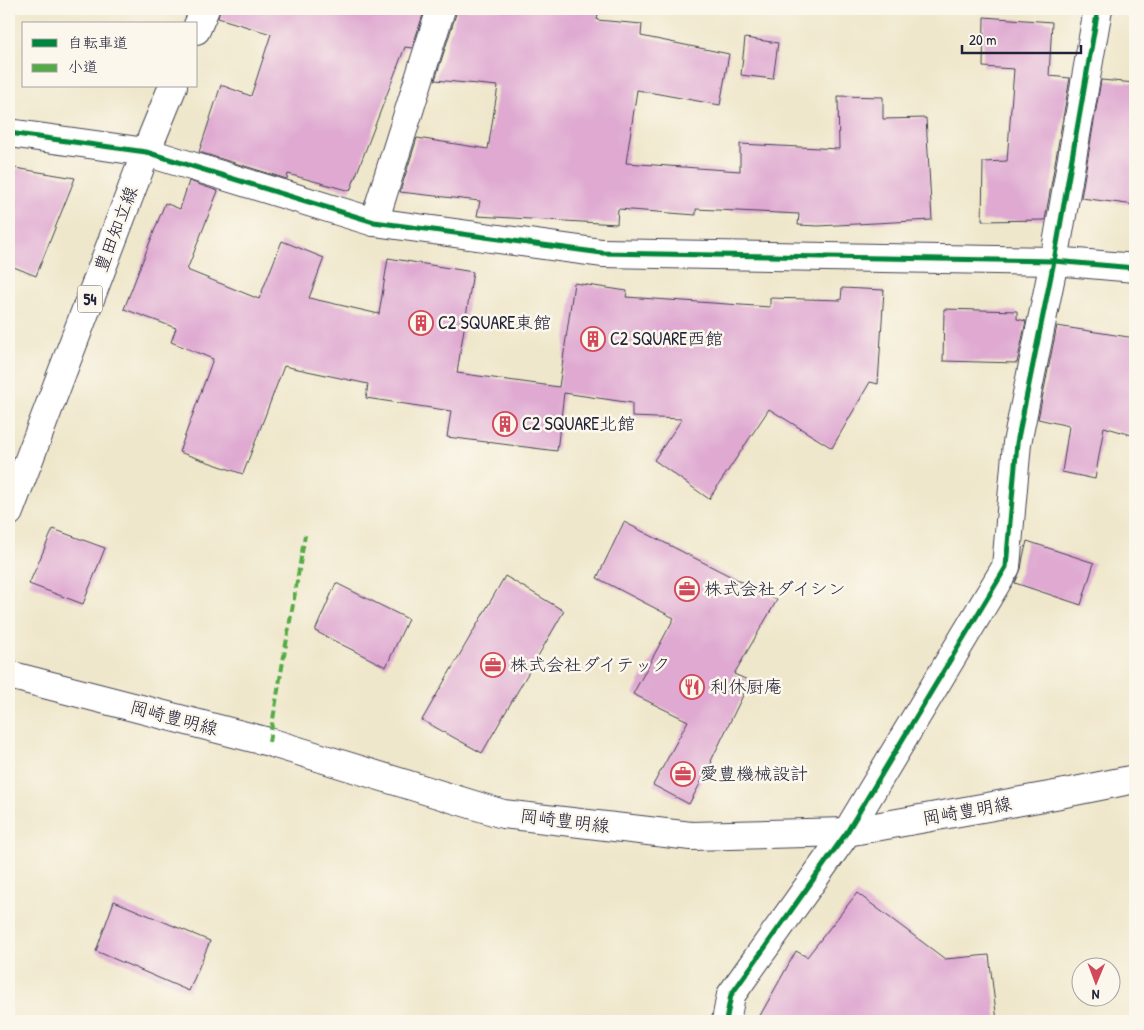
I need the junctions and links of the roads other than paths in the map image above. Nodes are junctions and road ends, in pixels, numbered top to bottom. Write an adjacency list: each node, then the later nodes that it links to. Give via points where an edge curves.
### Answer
1 (205, 9): 4 (street)
2 (441, 9): 8 (street)
3 (1098, 9): 9 (street)
4 (198, 25)
5 (172, 88): 7 (street, 豊田知立線 / 54)
6 (9, 133): 7 (street)
7 (146, 152): 8 (street); 11 (street, 豊田知立線 / 54)
8 (374, 222): 9 (street, via 602,253)
9 (1054, 261): 10 (street); 14 (street, via 1017,443 1006,567)
10 (1135, 268)
11 (9, 512)
12 (9, 675): 14 (street, 岡崎豊明線, via 269,742 503,814 692,836)
13 (1135, 779): 14 (street, 岡崎豊明線)
14 (847, 832): 15 (street, via 731,995)
15 (726, 1021)

